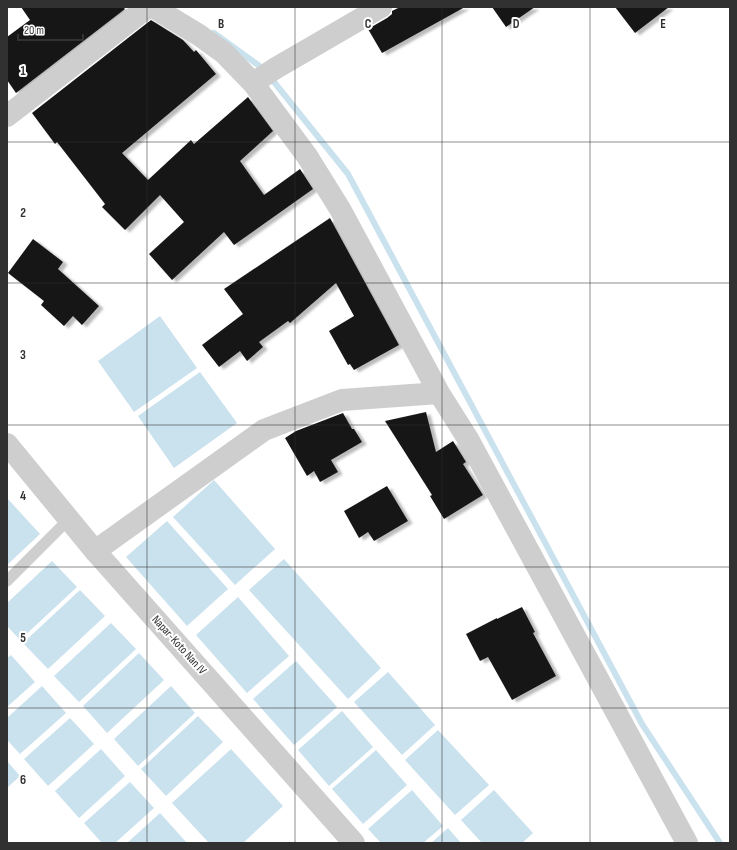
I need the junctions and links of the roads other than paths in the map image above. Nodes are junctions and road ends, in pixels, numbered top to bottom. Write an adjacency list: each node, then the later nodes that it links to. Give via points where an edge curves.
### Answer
1 (148, 7): 5 (street)
2 (153, 7): 4 (street)
3 (380, 7): 4 (street)
4 (263, 77): 6 (street, via 340,209)
5 (7, 116)
6 (439, 393): 9 (street, via 342,400 264,430); 12 (street, via 468,439)
7 (7, 444): 8 (street, Napar-Koto Nan IV)
8 (68, 520): 9 (street, Napar-Koto Nan IV); 10 (lane)
9 (95, 551): 11 (street, Napar-Koto Nan IV)
10 (7, 581)
11 (354, 843)
12 (687, 843)

